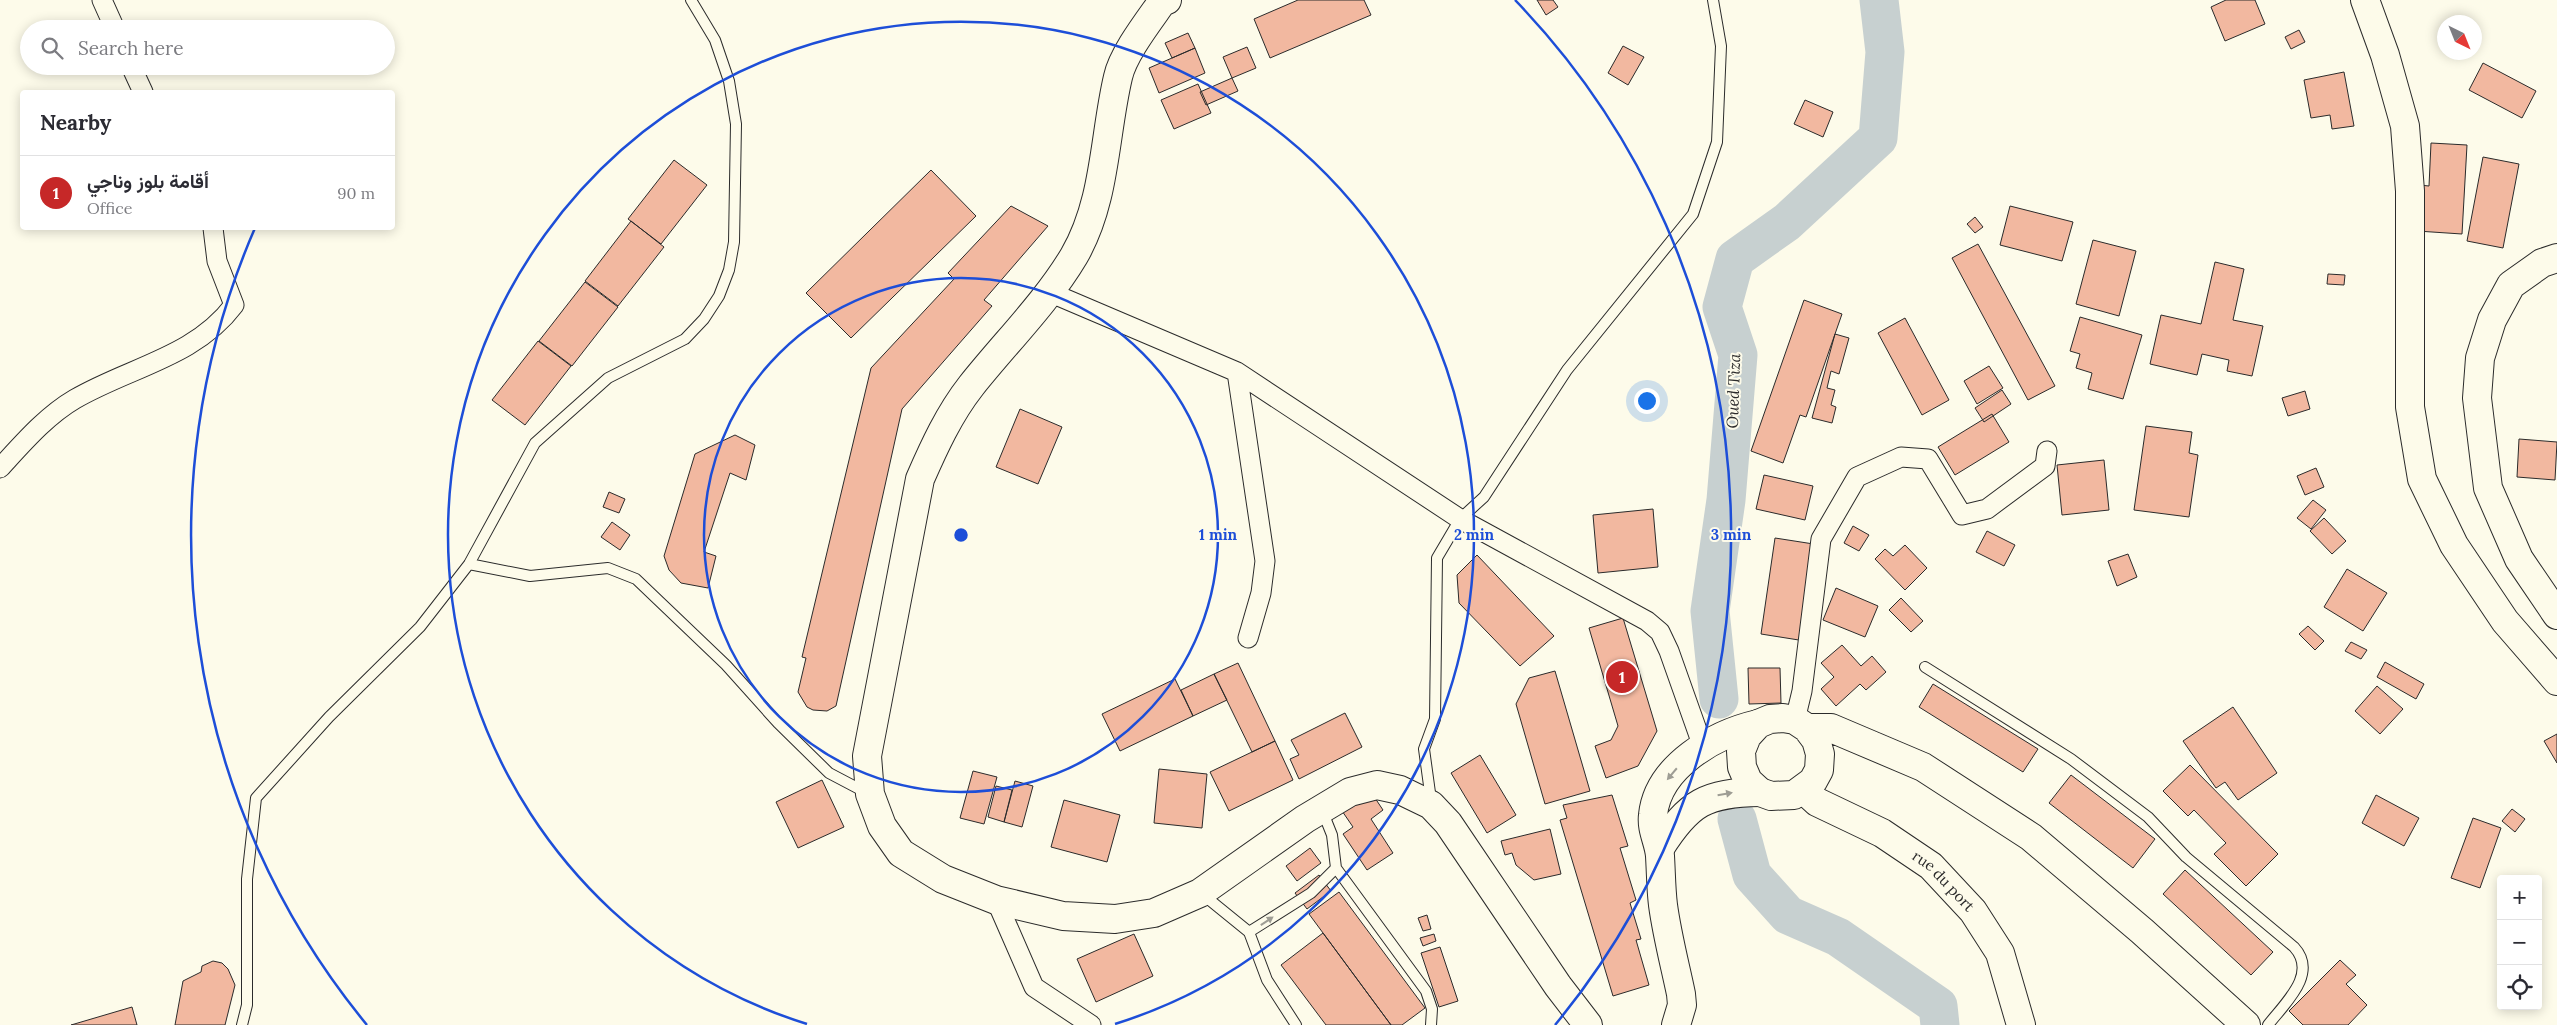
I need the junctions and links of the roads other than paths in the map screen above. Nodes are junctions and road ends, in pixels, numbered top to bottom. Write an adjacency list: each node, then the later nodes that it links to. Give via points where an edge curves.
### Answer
1 (102, 0): 6 (street)
2 (691, 0): 16 (lane, via 718,49 729,81 736,124 734,242 730,270 704,320 684,339 608,378 535,443)
3 (1713, 0): 15 (lane, via 1721,46 1717,142 1693,214 1566,370 1484,497)
4 (2365, 0): 20 (main road, via 2405,126 2410,191 2410,407 2422,479 2454,545 2505,621)
5 (1163, 1): 11 (main road, via 1139,34 1118,75 1106,158 1092,215 1075,255)
6 (110, 20)
7 (134, 75): 8 (street)
8 (142, 90)
9 (213, 230): 14 (street, via 217,261 234,305 220,323 196,342 75,399 36,429)
10 (2557, 258): 17 (main road, via 2542,263 2511,285 2489,330 2480,358 2477,398 2488,488 2518,558)
11 (1049, 292): 12 (street); 27 (main road, via 970,388 938,438 920,479 868,756)
12 (1237, 372): 15 (street); 18 (street, via 1265,560 1261,593)
13 (2047, 451): 22 (street, via 2045,466 1987,509 1962,516 1928,459 1901,457 1857,477 1822,539 1802,691)
14 (0, 468)
15 (1460, 519): 24 (street, via 1647,620 1660,632); 28 (lane, via 1437,558 1434,719 1424,749)
16 (469, 564): 27 (lane, via 530,576 608,568 636,579 726,665 829,773); 35 (lane, via 420,627 328,717 256,798 247,878 247,1006)
17 (2557, 615)
18 (1248, 638)
19 (1925, 667): 43 (lane, via 2071,759 2148,817 2186,857 2294,948 2303,962 2302,978)
20 (2557, 681)
21 (1758, 724): 22 (main road, via 1770,719); 24 (main road, via 1736,729); 26 (main road, via 1747,736 1741,751 1742,767 1748,781)
22 (1801, 724): 23 (main road, via 1830,728); 25 (main road, via 1816,740 1820,754)
23 (1865, 743): 25 (main road, via 1838,751); 42 (main road, via 1924,767 2031,837)
24 (1703, 747): 30 (main road, one-way to 30, via 1679,766 1656,800 1653,817)
25 (1811, 780): 26 (main road, via 1782,798); 41 (main road, rue du port, via 1817,802 1882,833 1931,866 1973,911 2000,953)
26 (1760, 792): 30 (main road, one-way to 26, via 1672,829 1693,807 1710,797)
27 (870, 794): 33 (main road, via 882,826 901,853 943,879)
28 (1432, 805): 29 (main road, via 1400,790 1377,784 1350,792); 39 (main road, via 1448,823)
29 (1322, 809): 31 (lane, via 1332,835); 32 (main road)
30 (1660, 848): 40 (main road, via 1663,905 1681,994 1682,1006)
31 (1336, 868): 34 (lane, one-way to 31, via 1311,893); 38 (lane, via 1426,991 1432,1009)
32 (1200, 893): 33 (main road, via 1154,913 1116,919 1063,916); 34 (lane)
33 (996, 900): 36 (street, via 1034,987)
34 (1250, 932): 37 (lane, via 1267,980)
35 (242, 1025)
36 (1092, 1025)
37 (1296, 1025)
38 (1431, 1025)
39 (1588, 1025)
40 (1676, 1025)
41 (2021, 1025)
42 (2246, 1025)
43 (2268, 1025)

